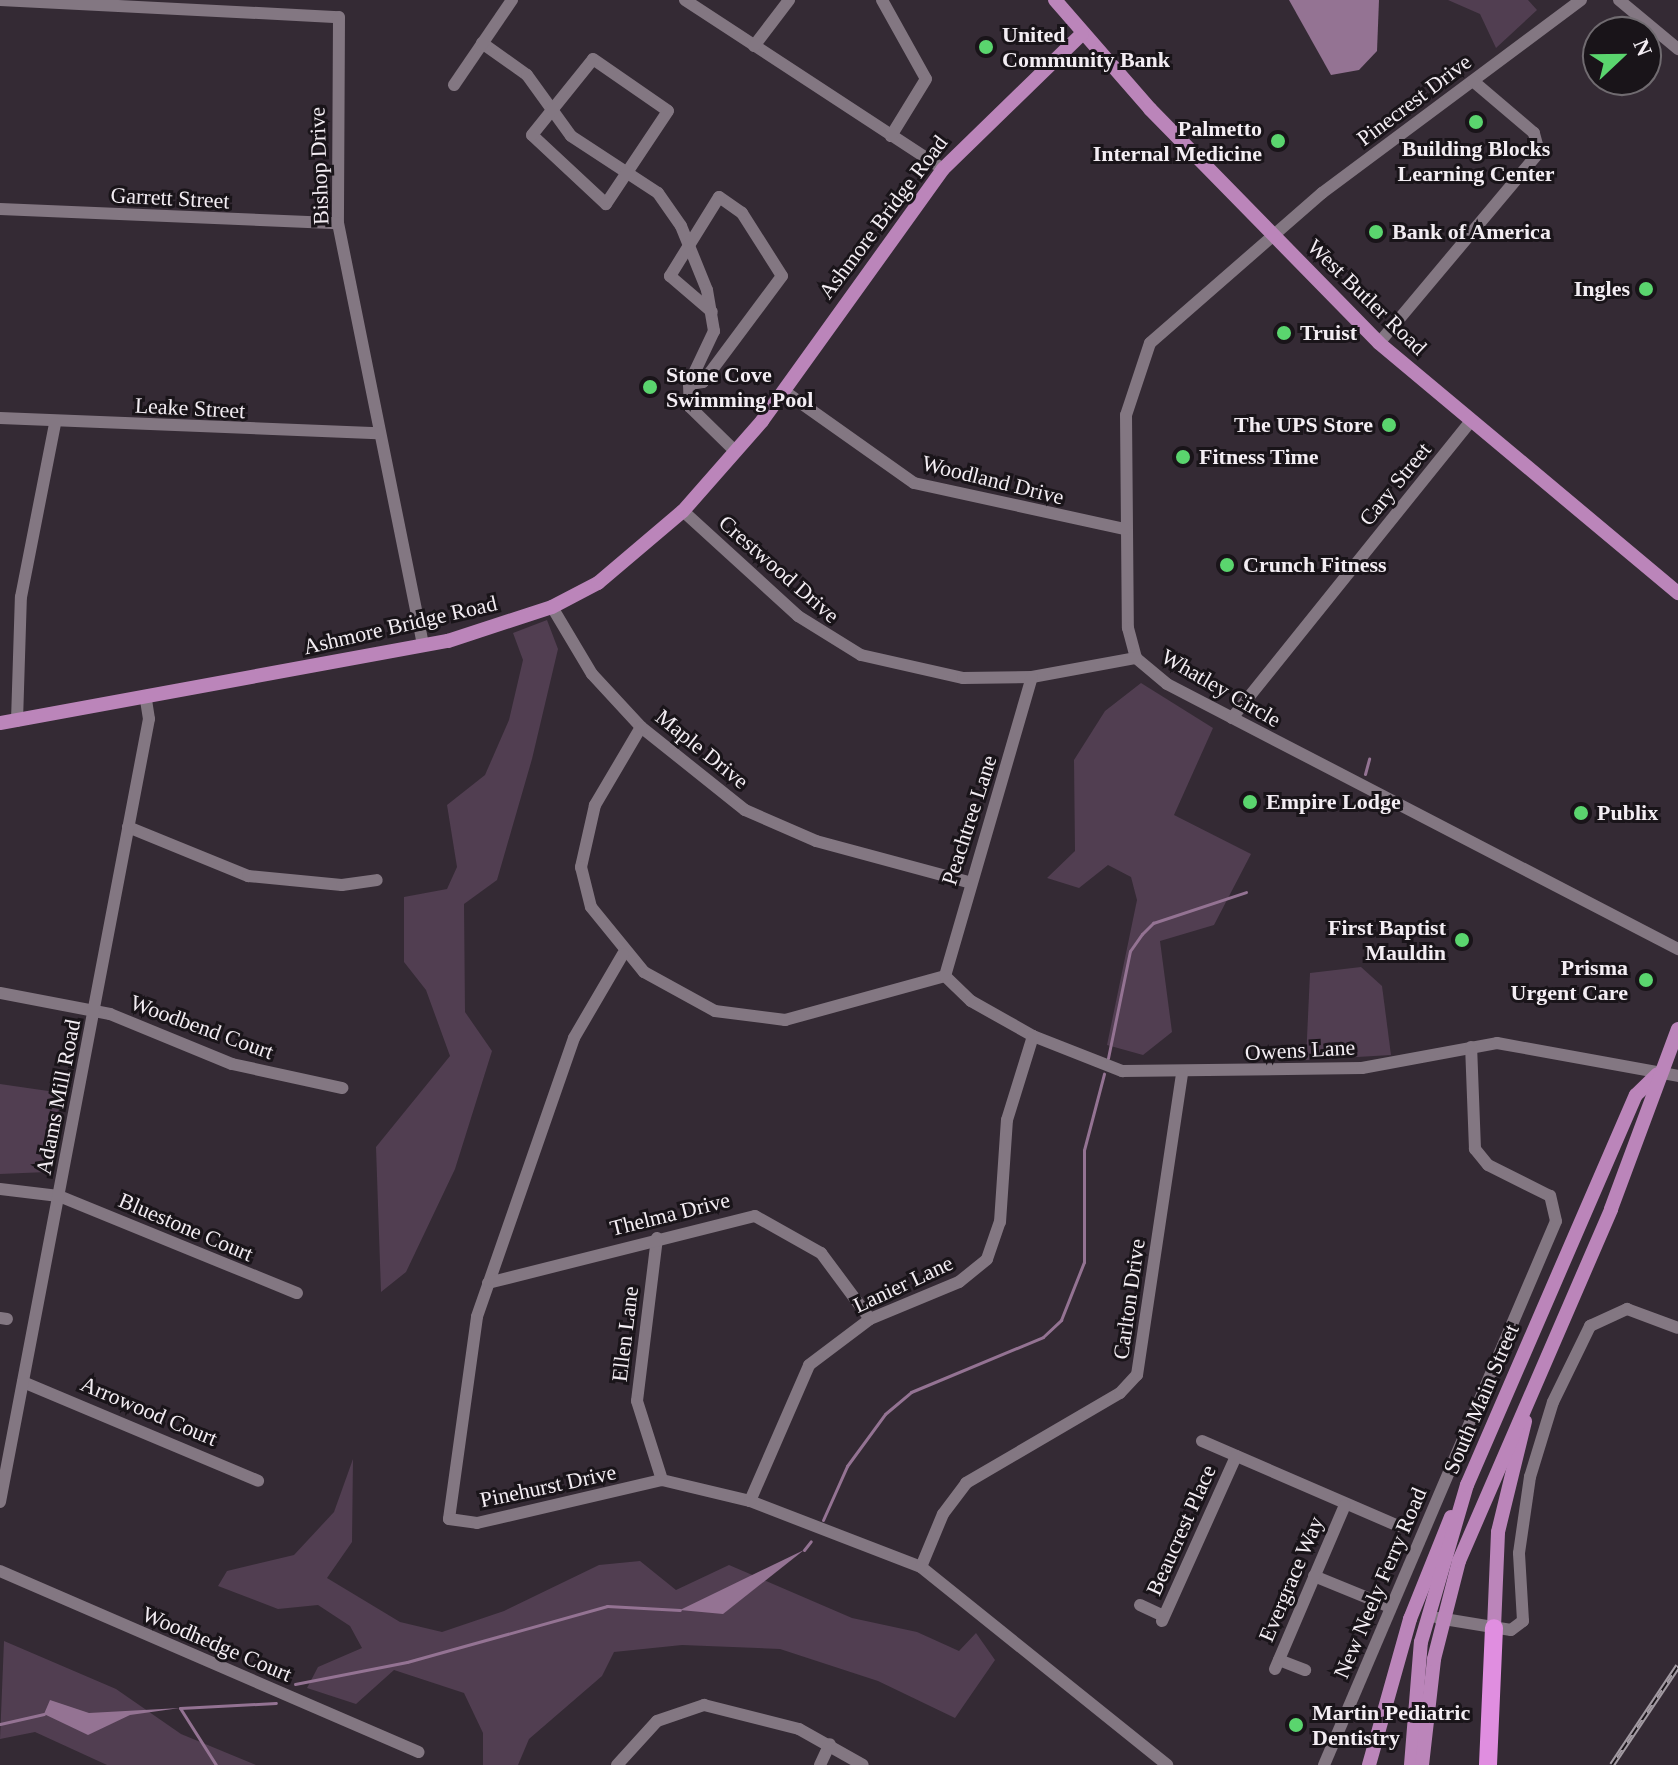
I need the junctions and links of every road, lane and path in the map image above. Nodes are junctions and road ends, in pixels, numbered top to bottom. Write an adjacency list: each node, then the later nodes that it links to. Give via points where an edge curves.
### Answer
1 (0, 0): 20 (street, Bishop Drive, via 339,17)
2 (512, 0): 10 (street)
3 (686, 0): 11 (street)
4 (789, 0): 11 (street)
5 (882, 0): 16 (street, via 926,79)
6 (1055, 0): 9 (main road, West Butler Road)
7 (1581, 0): 13 (street, Pinecrest Drive)
8 (1619, 0): 12 (street)
9 (1082, 34): 17 (main road, Ashmore Bridge Road); 21 (main road, West Butler Road)
10 (482, 43): 14 (street); 15 (street, via 527,75)
11 (754, 46): 16 (street)
12 (1678, 49)
13 (1473, 81): 21 (street, Pinecrest Drive); 24 (street, via 1534,133 1539,152)
14 (454, 85)
15 (556, 110): 18 (street, via 571,136); 18 (street, via 532,135 598,201 606,204); 18 (street, via 593,59 668,111)
16 (891, 136): 17 (street)
17 (943, 169): 26 (main road, Ashmore Bridge Road)
18 (628, 172): 22 (street, via 658,193)
19 (0, 209): 20 (street, Garrett Street)
20 (338, 223): 30 (street, Bishop Drive)
21 (1272, 235): 24 (main road, West Butler Road); 33 (street, Whatley Circle, via 1162,330 1141,359 1126,415)
22 (689, 245): 23 (street); 23 (street, via 670,276); 25 (street, via 719,197 742,213 782,276 703,382)
23 (712, 312): 25 (street, via 714,331)
24 (1379, 343): 29 (main road, West Butler Road)
25 (689, 384): 31 (street, via 698,420)
26 (784, 391): 31 (main road, Ashmore Bridge Road); 33 (street, Woodland Drive, via 914,483)
27 (0, 418): 28 (street, Leake Street)
28 (55, 423): 30 (street, Leake Street); 41 (street, via 21,597)
29 (1469, 423): 34 (main road, West Butler Road); 40 (street, Cary Street)
30 (378, 433): 36 (street, Bishop Drive)
31 (735, 451): 32 (main road, Ashmore Bridge Road)
32 (683, 511): 35 (main road, Ashmore Bridge Road, via 625,565); 38 (street, Crestwood Drive, via 798,616 844,648 942,676)
33 (1125, 529): 37 (street, Whatley Circle)
34 (1678, 593)
35 (552, 607): 36 (main road, Ashmore Bridge Road); 43 (street, Maple Drive, via 592,674)
36 (423, 646): 39 (main road, Ashmore Bridge Road)
37 (1136, 658): 38 (street, Crestwood Drive); 40 (street, Whatley Circle)
38 (1032, 677): 46 (street, Peachtree Lane)
39 (146, 699): 41 (main road, Ashmore Bridge Road); 44 (street, Adams Mill Road, via 149,719)
40 (1232, 718): 47 (street, Whatley Circle)
41 (17, 721): 42 (main road, Ashmore Bridge Road)
42 (0, 723)
43 (641, 727): 46 (street, Maple Drive, via 718,792 773,825); 48 (street, via 595,805 581,856 587,897)
44 (128, 827): 45 (street, via 248,876 342,885); 51 (street, Adams Mill Road)
45 (377, 880)
46 (968, 882): 49 (street, Peachtree Lane)
47 (1678, 949)
48 (623, 954): 49 (street, via 682,998 770,1020 819,1016); 62 (street, Pinehurst Drive, via 574,1038)
49 (945, 976): 53 (street, Owens Lane, via 981,1008)
50 (0, 993): 51 (street, Woodbend Court)
51 (96, 1010): 58 (street, Woodbend Court, via 232,1064); 60 (street, Adams Mill Road)
52 (1678, 1029): 55 (main road, South Main Street)
53 (1033, 1036): 56 (street, Owens Lane, via 1122,1071); 64 (street, Lanier Lane, via 1007,1120 1000,1222 987,1259 959,1282)
54 (1471, 1047): 55 (street, Owens Lane, via 1522,1043); 56 (street, Owens Lane, via 1362,1068); 81 (street, New Neely Ferry Road, via 1475,1149 1488,1165 1550,1196 1556,1221)
55 (1658, 1073): 57 (street, Owens Lane); 66 (main road, South Main Street); 72 (main road, South Main Street, via 1636,1095)
56 (1182, 1074): 77 (street, Carlton Drive, via 1137,1375 1120,1393 966,1483 943,1514)
57 (1678, 1076)
58 (342, 1088)
59 (0, 1189): 60 (street, Bluestone Court)
60 (59, 1196): 63 (street, Bluestone Court); 67 (street, Adams Mill Road)
61 (657, 1238): 62 (street, Thelma Drive); 64 (street, Thelma Drive, via 741,1217 770,1220 821,1253); 70 (street, Ellen Lane, via 637,1401)
62 (488, 1283): 70 (street, Pinehurst Drive, via 471,1346 449,1519 477,1523)
63 (297, 1293)
64 (870, 1319): 73 (street, Lanier Lane, via 802,1375)
65 (1678, 1328): 84 (street, via 1616,1309 1585,1333 1530,1477 1519,1553 1523,1621)
66 (1544, 1363): 83 (main road, South Main Street, via 1471,1527); 84 (main road, via 1505,1492)
67 (23, 1382): 71 (street, Arrowood Court); 74 (street, Adams Mill Road)
68 (1202, 1441): 69 (street)
69 (1236, 1456): 75 (street); 80 (street, Beaucrest Place, via 1163,1618)
70 (662, 1480): 73 (street, Pinehurst Drive)
71 (258, 1481)
72 (1467, 1485): 82 (main road, South Main Street); 93 (main road, via 1410,1619)
73 (750, 1501): 77 (street, Pinehurst Drive)
74 (0, 1502)
75 (1345, 1505): 76 (street); 79 (street, Evergrace Way)
76 (1398, 1526)
77 (921, 1567): 91 (street, Pinehurst Drive)
78 (0, 1571): 87 (street, Woodhedge Court)
79 (1314, 1576): 81 (street); 85 (street, Evergrace Way, via 1277,1665)
80 (1140, 1605)
81 (1390, 1607): 92 (street, New Neely Ferry Road)
82 (1427, 1616): 83 (street); 94 (main road, South Main Street)
83 (1443, 1620): 84 (street); 95 (main road, South Main Street)
84 (1494, 1628): 96 (highway)
85 (1305, 1670)
86 (830, 1744): 88 (street, via 743,1711 695,1706 657,1721); 89 (street); 90 (street)
87 (419, 1752)
88 (617, 1765)
89 (820, 1765)
90 (863, 1765)
91 (1167, 1765)
92 (1324, 1765)
93 (1369, 1765)
94 (1411, 1765)
95 (1422, 1765)
96 (1488, 1765)

